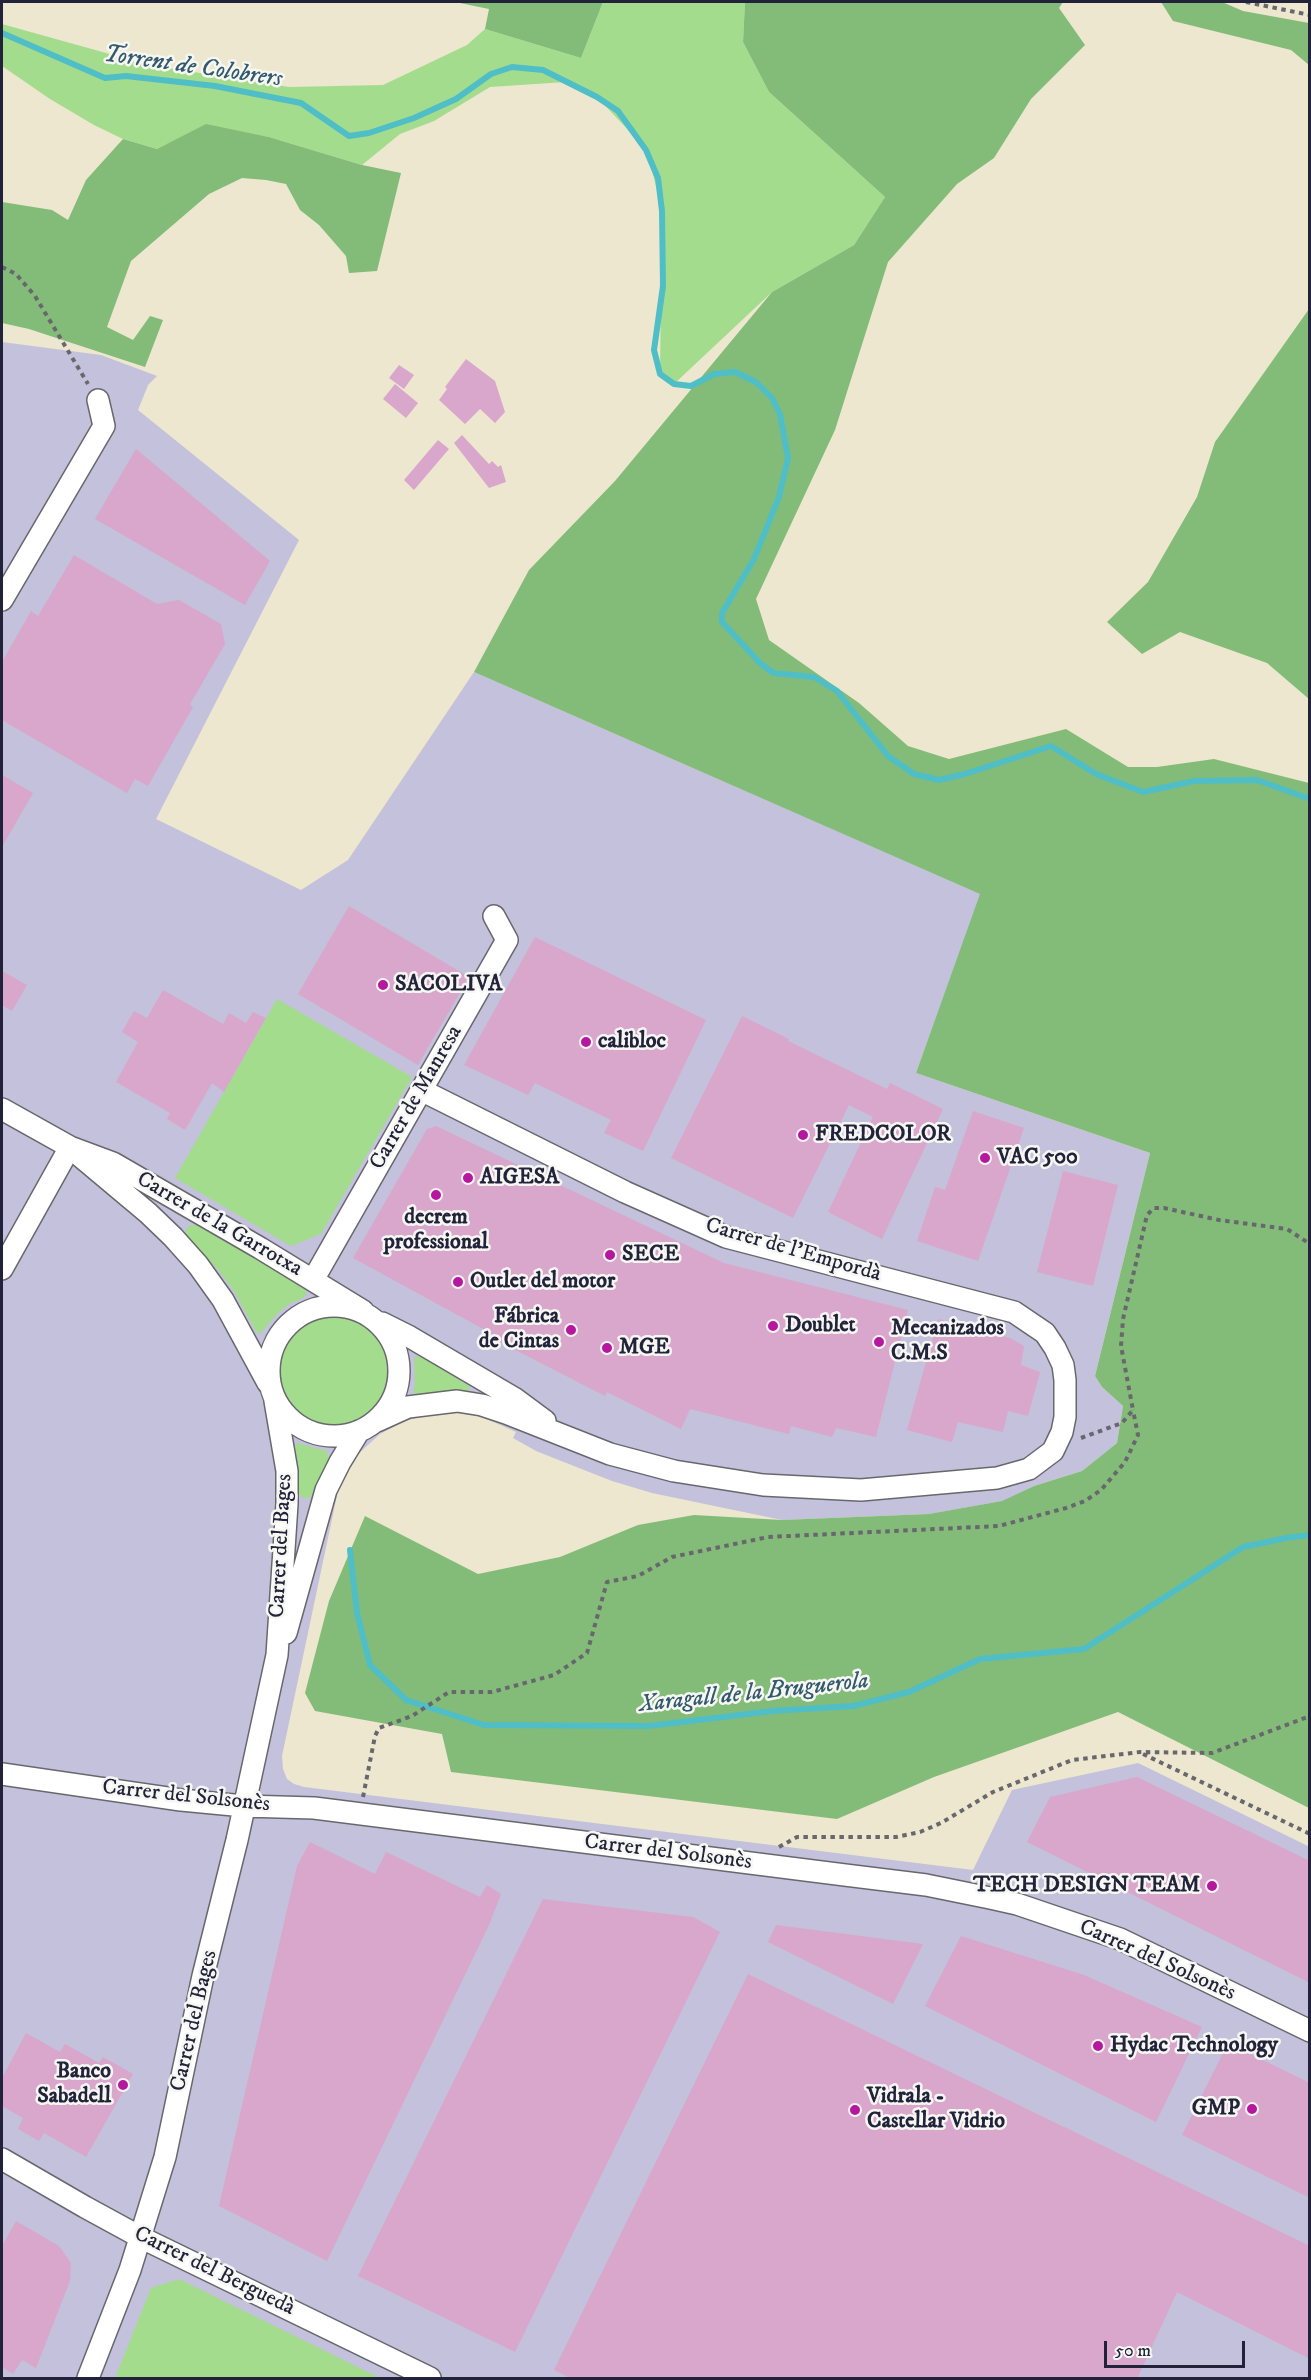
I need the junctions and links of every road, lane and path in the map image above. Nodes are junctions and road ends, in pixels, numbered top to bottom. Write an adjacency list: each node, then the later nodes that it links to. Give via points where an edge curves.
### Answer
1 (1246, 2): 2 (path)
2 (1310, 15)
3 (2, 267): 4 (path, via 15,274 35,296)
4 (98, 400): 5 (street, via 104,426)
5 (2, 600)
6 (494, 916): 7 (street, Carrer de Manresa, via 507,940)
7 (422, 1090): 12 (street, Carrer de Manresa); 18 (street, Carrer de l'Empordà, via 625,1192 726,1237 1014,1312 1045,1333 1063,1365 1066,1397)
8 (2, 1109): 9 (street, Carrer de la Garrotxa)
9 (70, 1147): 11 (street); 12 (street, Carrer de la Garrotxa, via 113,1163); 14 (street, Carrer de la Garrotxa, via 148,1213 198,1265 234,1318)
10 (1310, 1244): 15 (path, via 1287,1229 1154,1208 1147,1215 1123,1319 1121,1346)
11 (2, 1269)
12 (313, 1280): 13 (street, Carrer de la Garrotxa)
13 (371, 1317): 14 (street, via 345,1306 327,1305 293,1320 280,1333 272,1350 268,1368); 16 (street, via 390,1336 398,1353 400,1371 389,1407); 17 (street, Carrer de la Garrotxa, via 514,1398)
14 (273, 1394): 16 (street, via 285,1414 311,1432 343,1436); 19 (street, Carrer del Bages, via 287,1471)
15 (1132, 1410): 18 (path, via 1122,1423); 23 (path, via 1138,1435 1125,1462 1101,1490 1066,1508 999,1526 768,1537 672,1557 638,1576 607,1582 587,1653 554,1675 517,1686 492,1692 449,1692 412,1716 379,1728 364,1797)
16 (368, 1426): 17 (street, Carrer de la Garrotxa, via 408,1407 457,1401 506,1413); 19 (street, Carrer del Bages, via 340,1462 326,1490 291,1621)
17 (569, 1440): 18 (street, Carrer de la Garrotxa, via 674,1471 763,1485 861,1490 997,1478 1029,1469)
18 (1058, 1440)
19 (277, 1655): 24 (street, Carrer del Bages)
20 (1310, 1716): 21 (path, via 1212,1753)
21 (1140, 1752): 25 (path); 26 (path, via 1072,1760 993,1792 920,1832 896,1838 797,1837)
22 (2, 1774): 24 (street, Carrer del Solsonès)
23 (352, 1796)
24 (244, 1806): 26 (street, Carrer del Solsonès, via 314,1808); 29 (street, Carrer del Bages, via 165,2157)
25 (1310, 1834)
26 (751, 1863): 27 (street, Carrer del Solsonès, via 926,1885 1017,1904 1120,1939)
27 (1310, 2031)
28 (2, 2159): 29 (street, Carrer del Berguedà)
29 (140, 2237): 30 (street, Carrer del Bages); 31 (street, Carrer del Berguedà)
30 (88, 2379)
31 (430, 2379)

